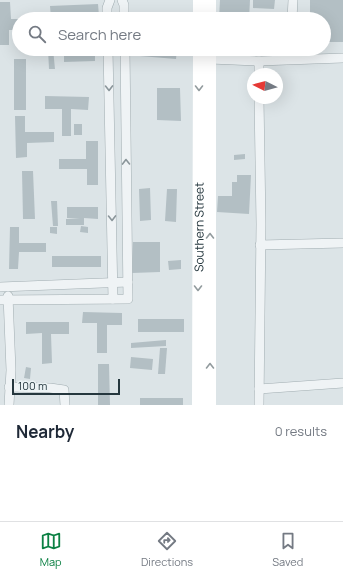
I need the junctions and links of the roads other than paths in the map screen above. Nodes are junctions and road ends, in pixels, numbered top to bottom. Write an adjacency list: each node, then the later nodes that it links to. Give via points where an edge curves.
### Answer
1 (110, 0): 6 (street)
2 (122, 0): 7 (street)
3 (199, 0): 8 (main road)
4 (210, 0): 9 (main road)
5 (293, 0): 10 (street)
6 (107, 12)
7 (124, 12)
8 (199, 12)
9 (210, 12)
10 (292, 12)
11 (108, 56): 23 (street, one-way to 23)
12 (125, 56): 24 (street, one-way to 12)
13 (199, 56): 33 (main road, Southern Street, one-way to 33)
14 (210, 56): 34 (main road, Southern Street, one-way to 14)
15 (224, 56): 18 (street)
16 (343, 58): 17 (street)
17 (292, 59): 18 (street)
18 (259, 61): 19 (street)
19 (259, 68)
20 (259, 104): 22 (street)
21 (343, 243): 22 (street)
22 (260, 245): 30 (street)
23 (113, 282): 24 (street); 25 (street); 26 (street)
24 (128, 282): 26 (street, via 128,299)
25 (4, 286): 27 (street)
26 (113, 299): 27 (street)
27 (4, 300): 29 (street, via 11,370)
28 (343, 383): 30 (street)
29 (9, 387): 31 (street); 32 (street, via 64,390)
30 (259, 389): 35 (street)
31 (9, 405)
32 (65, 405)
33 (198, 405)
34 (210, 405)
35 (259, 405)

